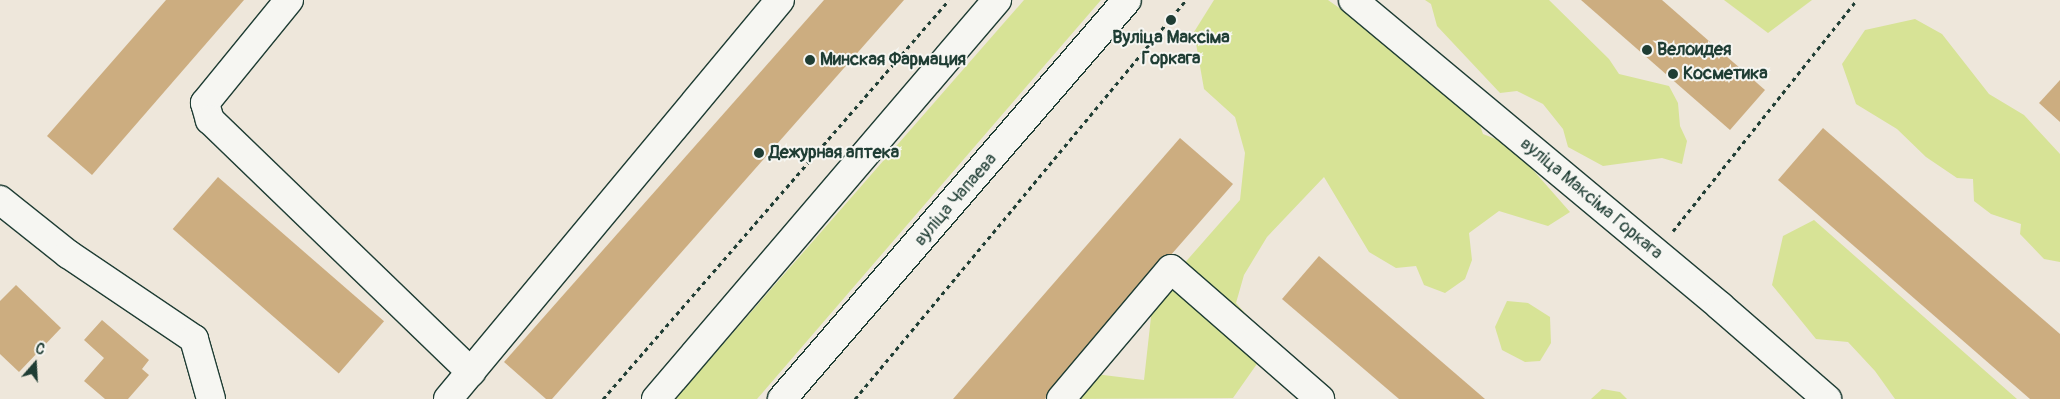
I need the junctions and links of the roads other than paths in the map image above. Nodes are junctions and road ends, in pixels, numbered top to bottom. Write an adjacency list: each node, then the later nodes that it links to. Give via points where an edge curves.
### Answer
1 (289, 0): 7 (main road, via 205,104 210,120)
2 (780, 0): 7 (main road)
3 (997, 0): 10 (main road)
4 (1127, 0): 11 (main road, вуліца Чапаева)
5 (1353, 0): 14 (main road, вуліца Максіма Горкага)
6 (0, 200): 8 (main road, via 68,254 194,339)
7 (471, 372): 9 (main road)
8 (211, 399)
9 (448, 399)
10 (656, 399)
11 (782, 399)
12 (1060, 399): 13 (main road, via 1171,269)
13 (1320, 399)
14 (1827, 399)

